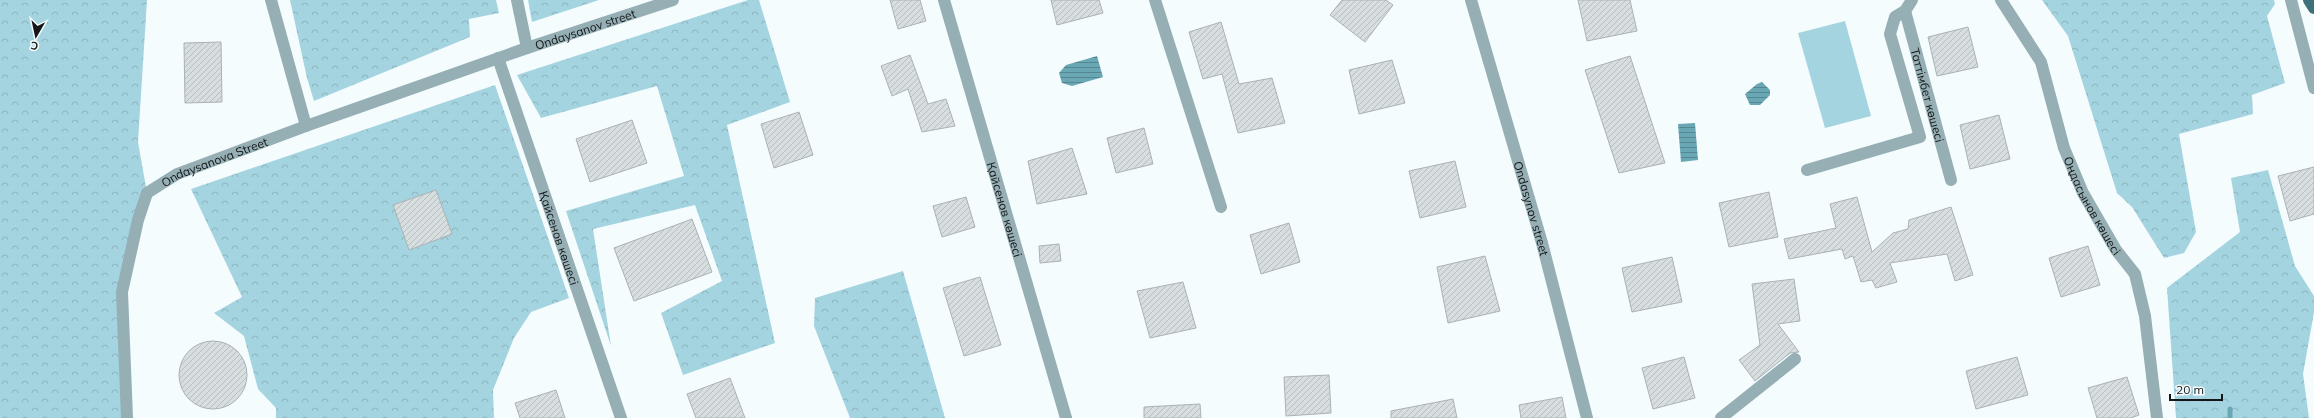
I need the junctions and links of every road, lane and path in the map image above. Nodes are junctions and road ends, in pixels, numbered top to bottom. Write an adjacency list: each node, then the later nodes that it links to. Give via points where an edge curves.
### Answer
1 (271, 0): 18 (street)
2 (517, 0): 13 (street)
3 (673, 0): 13 (street, Ondaysanov street)
4 (944, 0): 25 (street, Қайсенов көшесі)
5 (1155, 0): 21 (street)
6 (1471, 0): 26 (street, Ondasynov street, via 1542,243)
7 (1912, 0): 12 (street)
8 (2001, 0): 28 (street, Оңдасынов көшесі, via 2041,62 2064,148 2083,193 2116,250 2135,274 2145,316)
9 (2291, 0): 16 (street)
10 (2309, 0): 11 (main road)
11 (2314, 8)
12 (1905, 11): 19 (street, via 1895,18 1890,34 1920,137); 20 (street, Таттімбет көшесі)
13 (527, 48): 15 (street, Ondaysanov street)
14 (2314, 49): 16 (street)
15 (498, 58): 18 (street, Ondaysanova Street); 24 (street, Қайсенов көшесі)
16 (2308, 66): 17 (street)
17 (2314, 88)
18 (306, 126): 23 (street, Ondaysanova Street, via 177,174 147,193 138,220 122,292)
19 (1807, 170)
20 (1951, 180)
21 (1221, 206)
22 (1795, 359): 27 (street)
23 (127, 418)
24 (621, 418)
25 (1066, 418)
26 (1587, 418)
27 (1721, 418)
28 (2157, 418)

